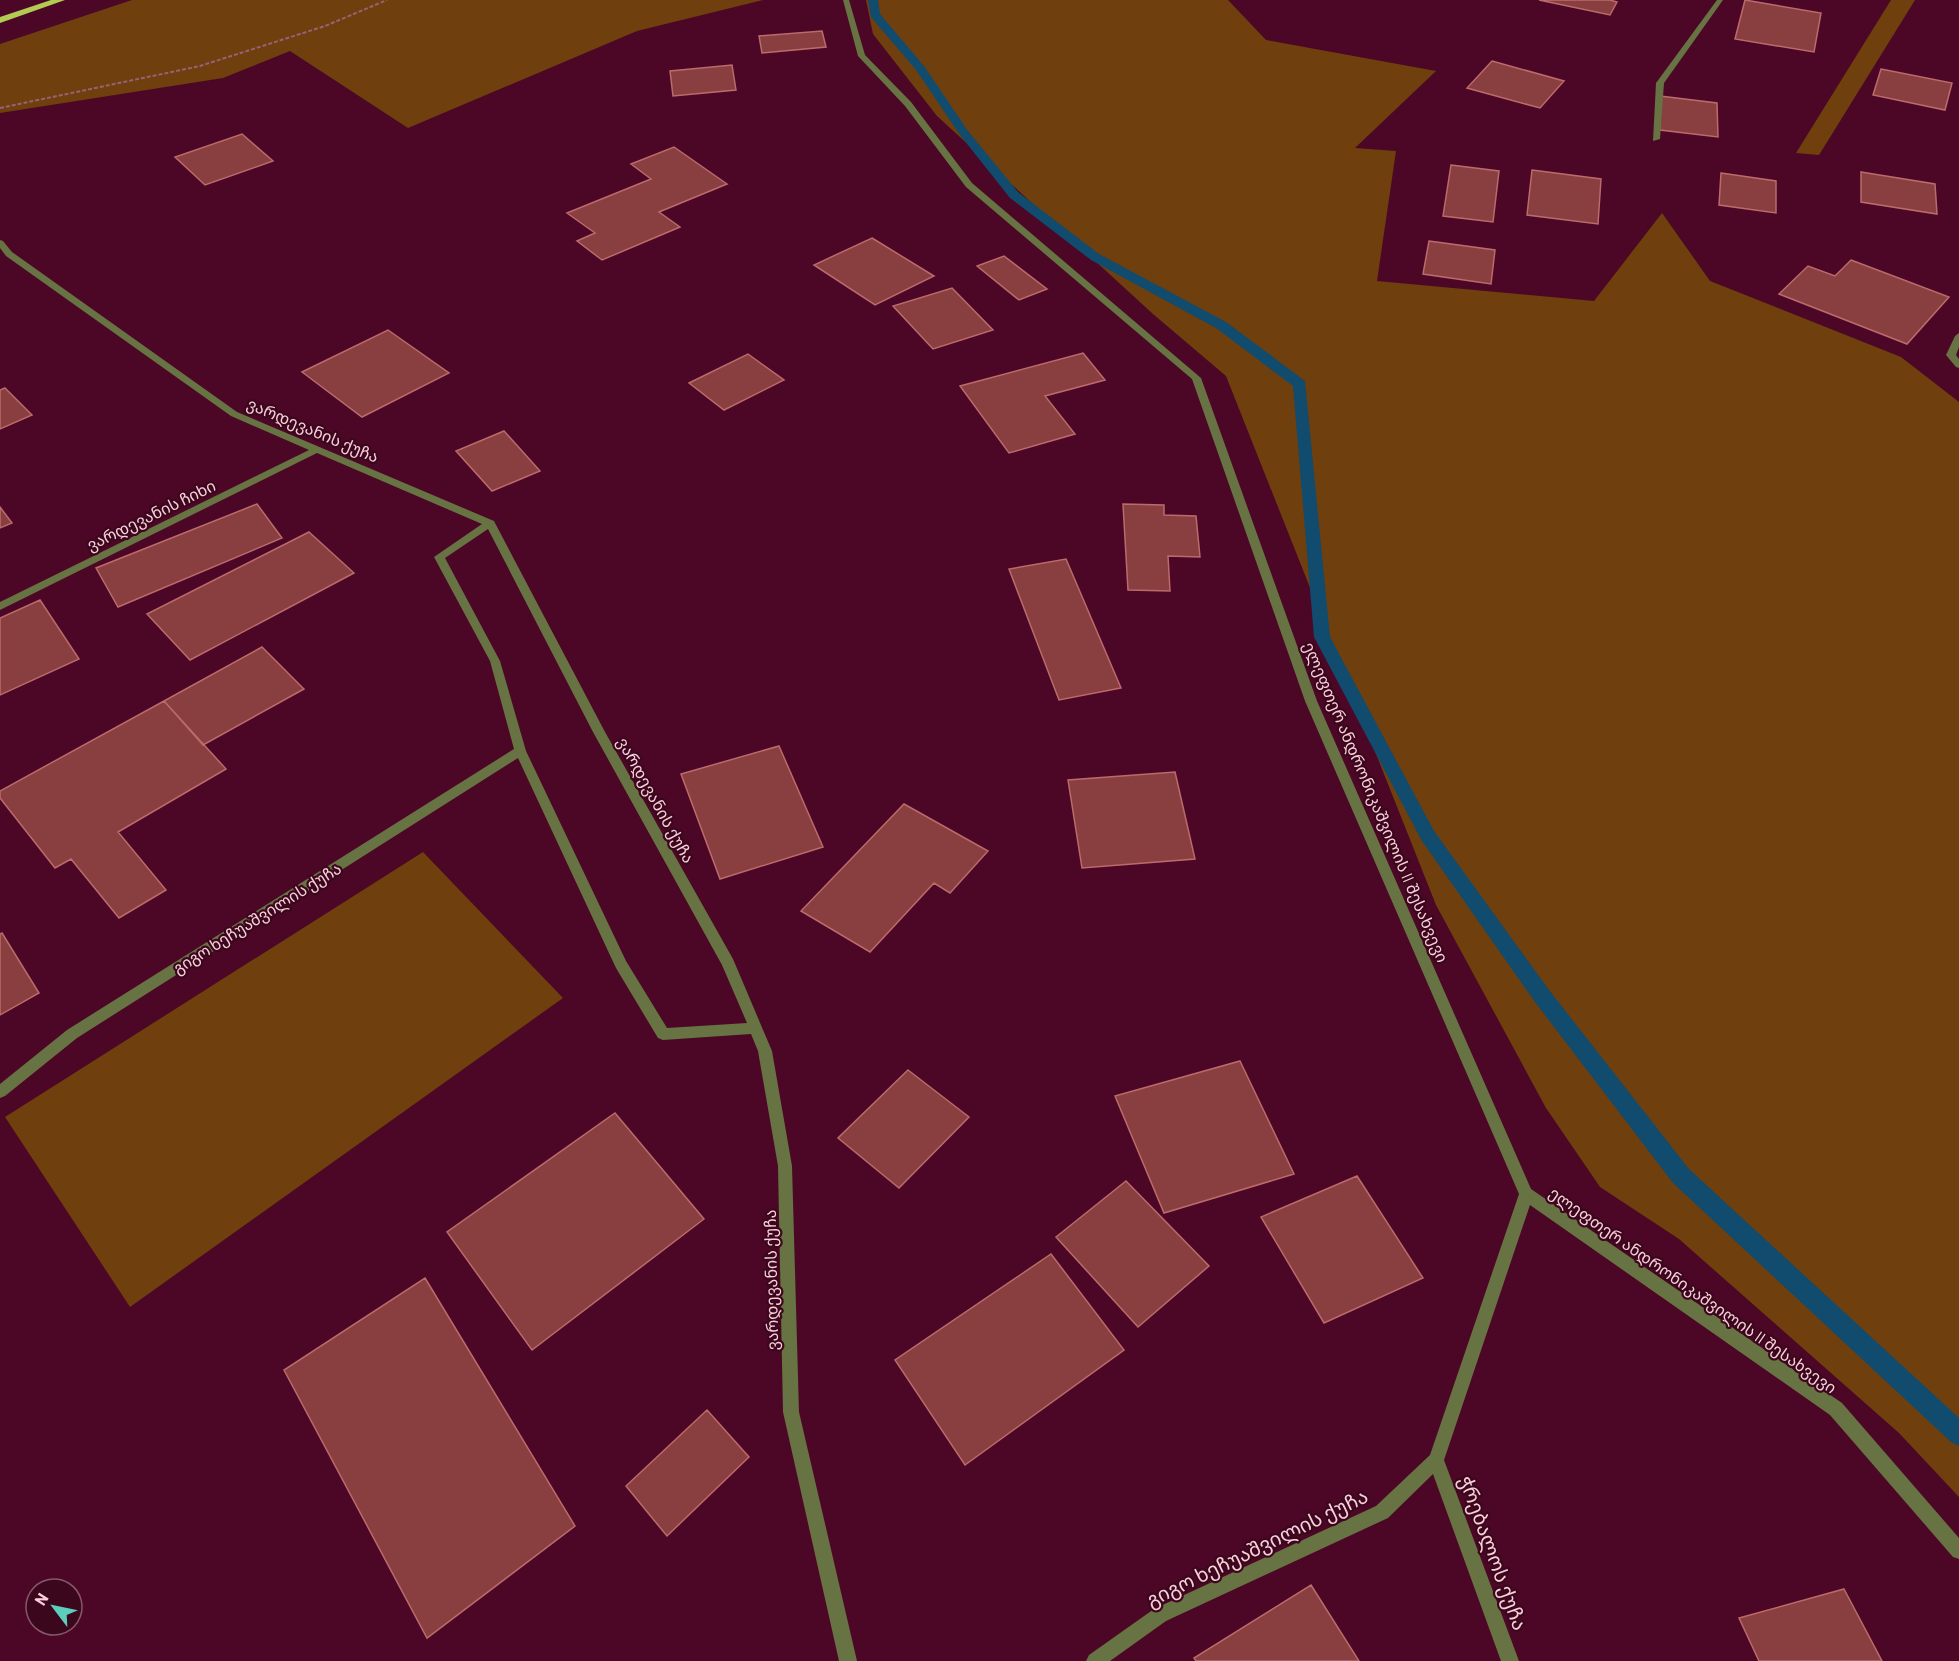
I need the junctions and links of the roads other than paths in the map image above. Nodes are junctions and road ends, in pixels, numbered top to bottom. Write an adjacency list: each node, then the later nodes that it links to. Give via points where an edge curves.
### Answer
1 (60, 0): 4 (highway)
2 (846, 0): 15 (street, ელეფთერ ანდრონიკაშვილის II შესახვევი, via 862,56 908,104 969,185 1196,378 1311,701)
3 (1719, 0): 5 (street, via 1660,83)
4 (0, 20)
5 (1656, 139)
6 (0, 243): 9 (street, ვარდევანის ქუჩა, via 9,254 234,414)
7 (1959, 336): 8 (street, via 1951,355)
8 (1959, 365)
9 (316, 450): 10 (street, ვარდევანის ქუჩა); 11 (street, ვარდევანის ჩიხი)
10 (490, 523): 12 (street, via 439,557 495,661); 13 (street, ვარდევანის ქუჩა, via 599,732 728,963)
11 (0, 606)
12 (520, 751): 13 (street, via 621,964 663,1034); 14 (street, გიგო ხეჩუაშვილის ქუჩა, via 72,1034)
13 (756, 1028): 18 (street, ვარდევანის ქუჩა, via 765,1051 785,1166 791,1412)
14 (0, 1092)
15 (1526, 1194): 16 (street, გიგო ხეჩუაშვილის ქუჩა); 17 (street, ელეფთერ ანდრონიკაშვილის II შესახვევი, via 1836,1409)
16 (1436, 1460): 19 (street, გიგო ხეჩუაშვილის ქუჩა, via 1382,1512 1160,1615); 20 (street, ჭრებალოს ქუჩა)
17 (1959, 1551)
18 (848, 1661)
19 (1095, 1661)
20 (1510, 1661)

